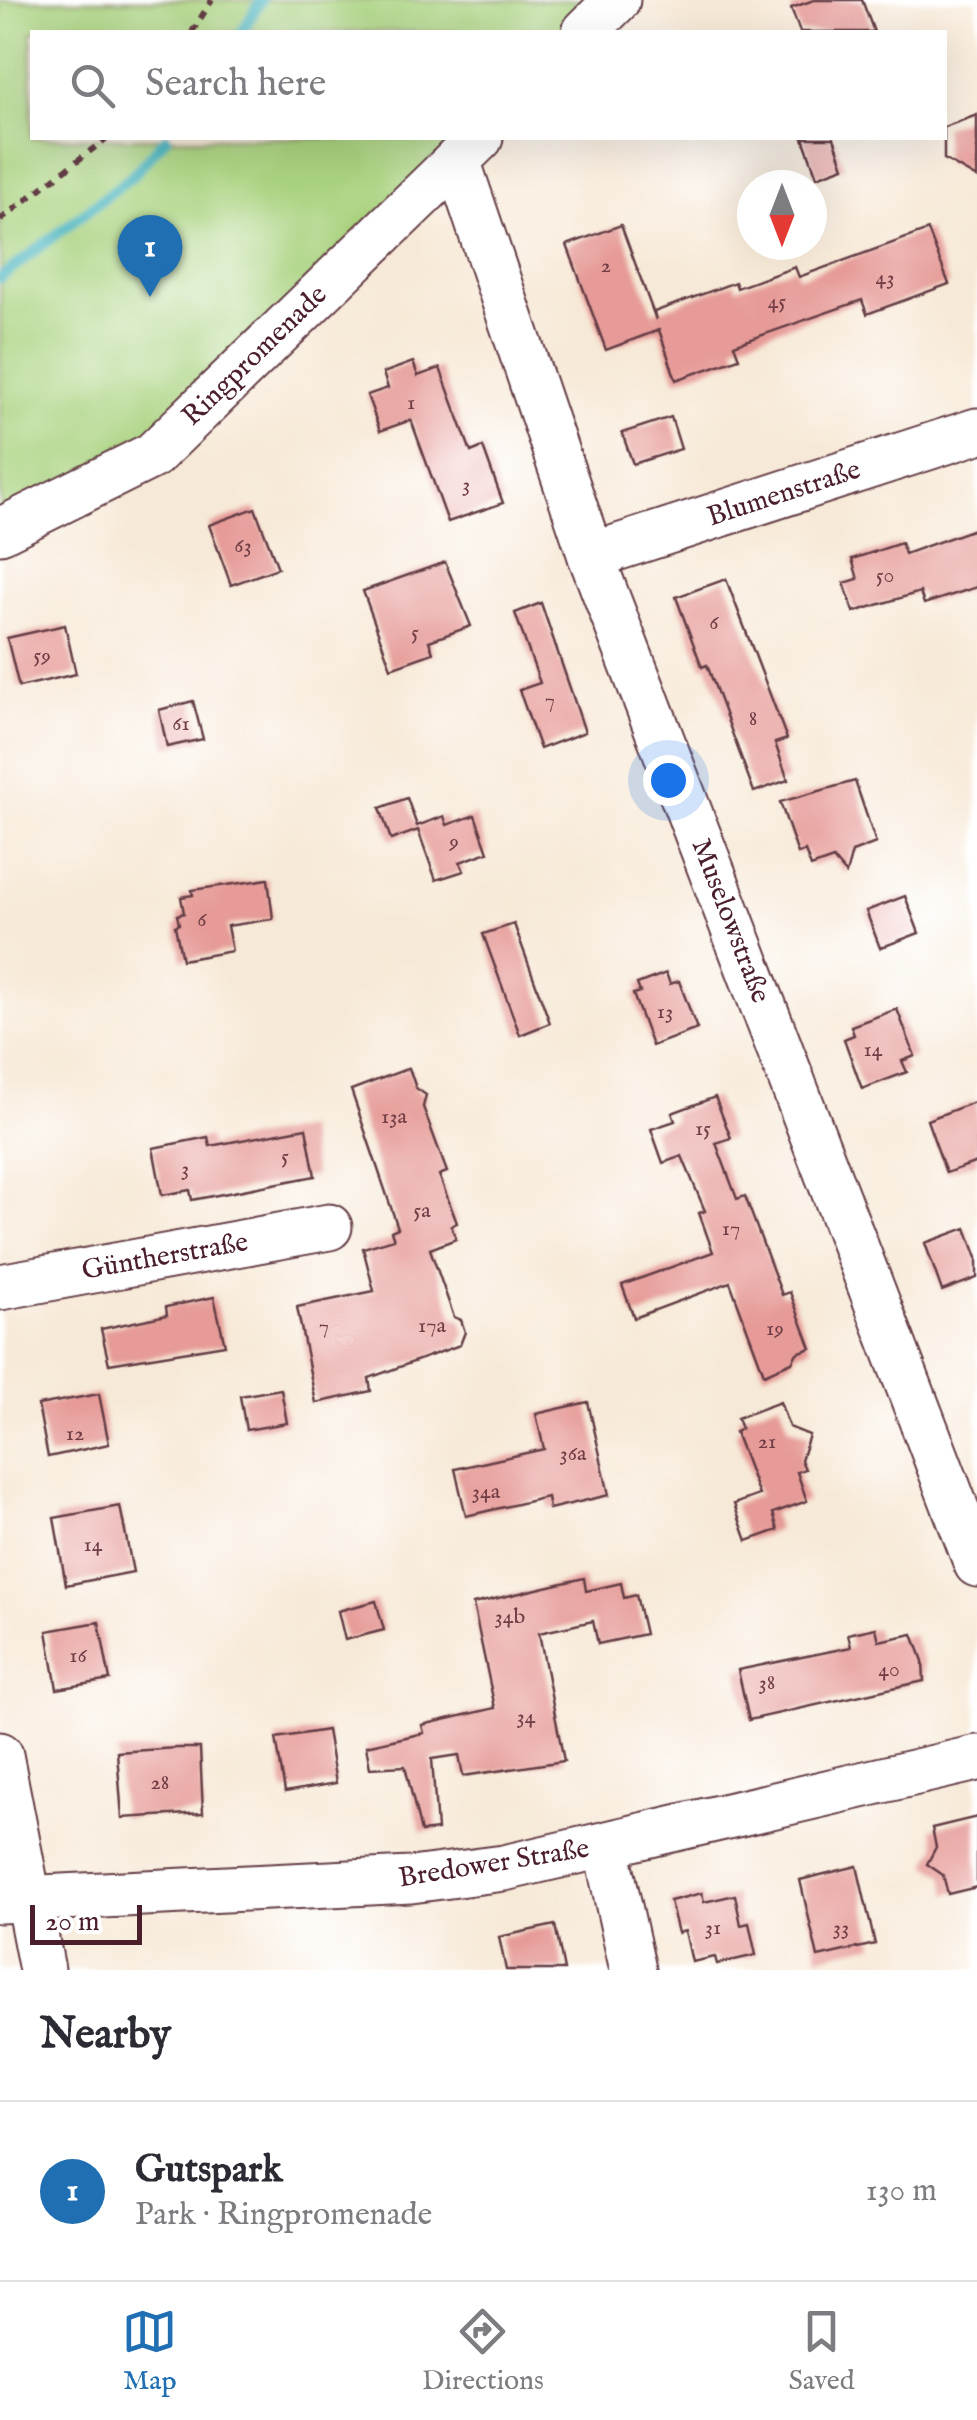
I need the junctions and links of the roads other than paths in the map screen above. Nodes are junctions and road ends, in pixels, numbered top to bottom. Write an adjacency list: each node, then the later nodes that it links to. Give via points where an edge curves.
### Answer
1 (617, 0): 2 (street)
2 (587, 30)
3 (468, 149): 5 (street, Ringpromenade, via 153,455); 6 (street, Muselowstraße)
4 (977, 431): 6 (street, Blumenstraße)
5 (0, 531)
6 (591, 556): 9 (street, Muselowstraße)
7 (329, 1227): 8 (street, Güntherstraße)
8 (0, 1288)
9 (977, 1564)
10 (0, 1756): 13 (street)
11 (977, 1758): 12 (street, Bredower Straße)
12 (606, 1847): 13 (street, Bredower Straße, via 411,1880); 15 (street)
13 (14, 1899): 14 (street)
14 (42, 1970)
15 (634, 1970)

